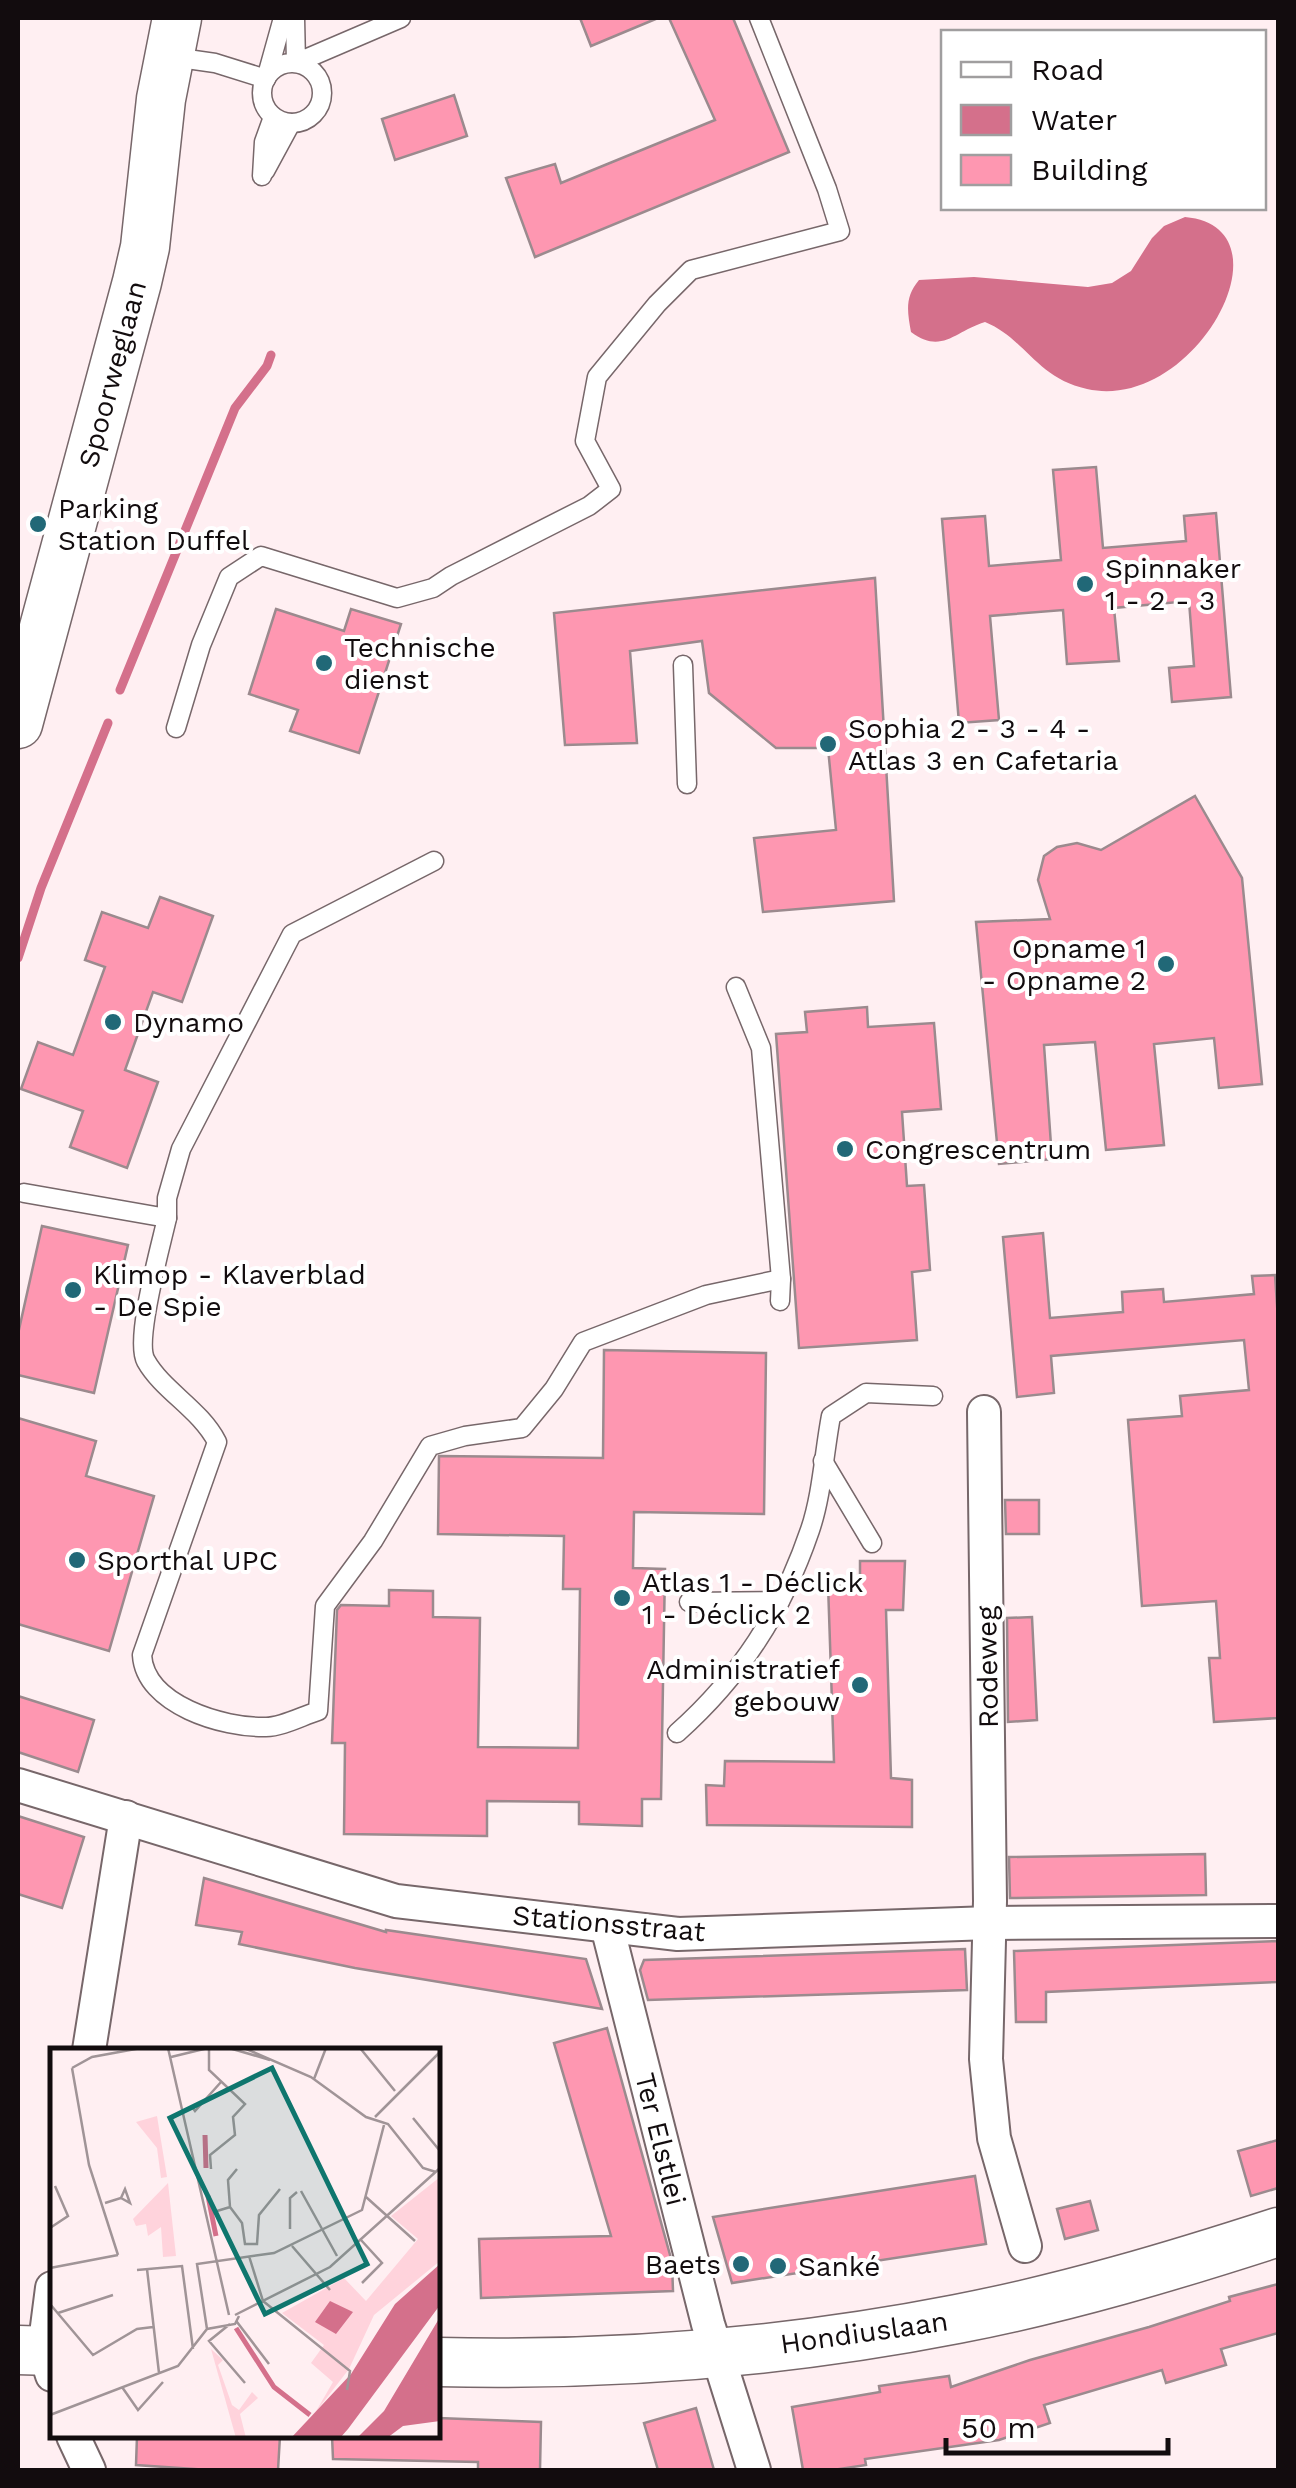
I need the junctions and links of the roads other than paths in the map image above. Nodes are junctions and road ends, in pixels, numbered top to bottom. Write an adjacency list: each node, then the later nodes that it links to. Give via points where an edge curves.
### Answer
1 (284, 18): 7 (lane)
2 (295, 18): 6 (lane)
3 (401, 18): 6 (lane)
4 (759, 18): 10 (lane, via 840,231 690,270 657,304 597,377 585,441 610,490 589,506 433,588 397,598 261,556 228,577)
5 (173, 37): 7 (lane, via 215,62); 9 (street, Spoorweglaan, via 138,282)
6 (296, 63): 7 (lane); 7 (lane, via 319,80 322,100 310,117 282,120 262,101)
7 (266, 78)
8 (683, 665): 11 (lane)
9 (18, 724)
10 (176, 728)
11 (687, 784)
12 (434, 861): 15 (lane, via 292,934 181,1149)
13 (736, 988): 16 (lane, via 760,1048)
14 (24, 1192): 15 (lane)
15 (167, 1218): 16 (lane, via 142,1337 144,1360 216,1442 142,1669 166,1698 207,1719 268,1728 318,1711 324,1606 430,1446 522,1428 583,1342 706,1295)
16 (782, 1279): 17 (lane)
17 (780, 1302)
18 (932, 1396): 20 (lane, via 866,1394 830,1416)
19 (984, 1412): 28 (street, Rodeweg)
20 (823, 1461): 21 (lane); 22 (lane, via 811,1528)
21 (872, 1543)
22 (780, 1601): 23 (lane); 24 (lane, via 766,1632 715,1700)
23 (689, 1602)
24 (677, 1734)
25 (18, 1786): 26 (street, Stationsstraat)
26 (126, 1817): 29 (street, Stationsstraat, via 396,1901); 30 (street)
27 (1278, 1921): 28 (street, Stationsstraat)
28 (990, 1922): 29 (street, Stationsstraat, via 678,1934); 32 (street, Rodeweg, via 986,2060 994,2138)
29 (607, 1926): 34 (street, Ter Elstlei)
30 (89, 2048)
31 (1278, 2232): 34 (street, Hondiuslaan, via 1117,2282 958,2319)
32 (1025, 2246)
33 (50, 2302): 35 (street)
34 (718, 2350): 36 (street, Hondiuslaan); 39 (street, Ter Elstlei)
35 (42, 2357)
36 (440, 2362)
37 (74, 2438): 38 (street)
38 (89, 2470)
39 (754, 2470)

